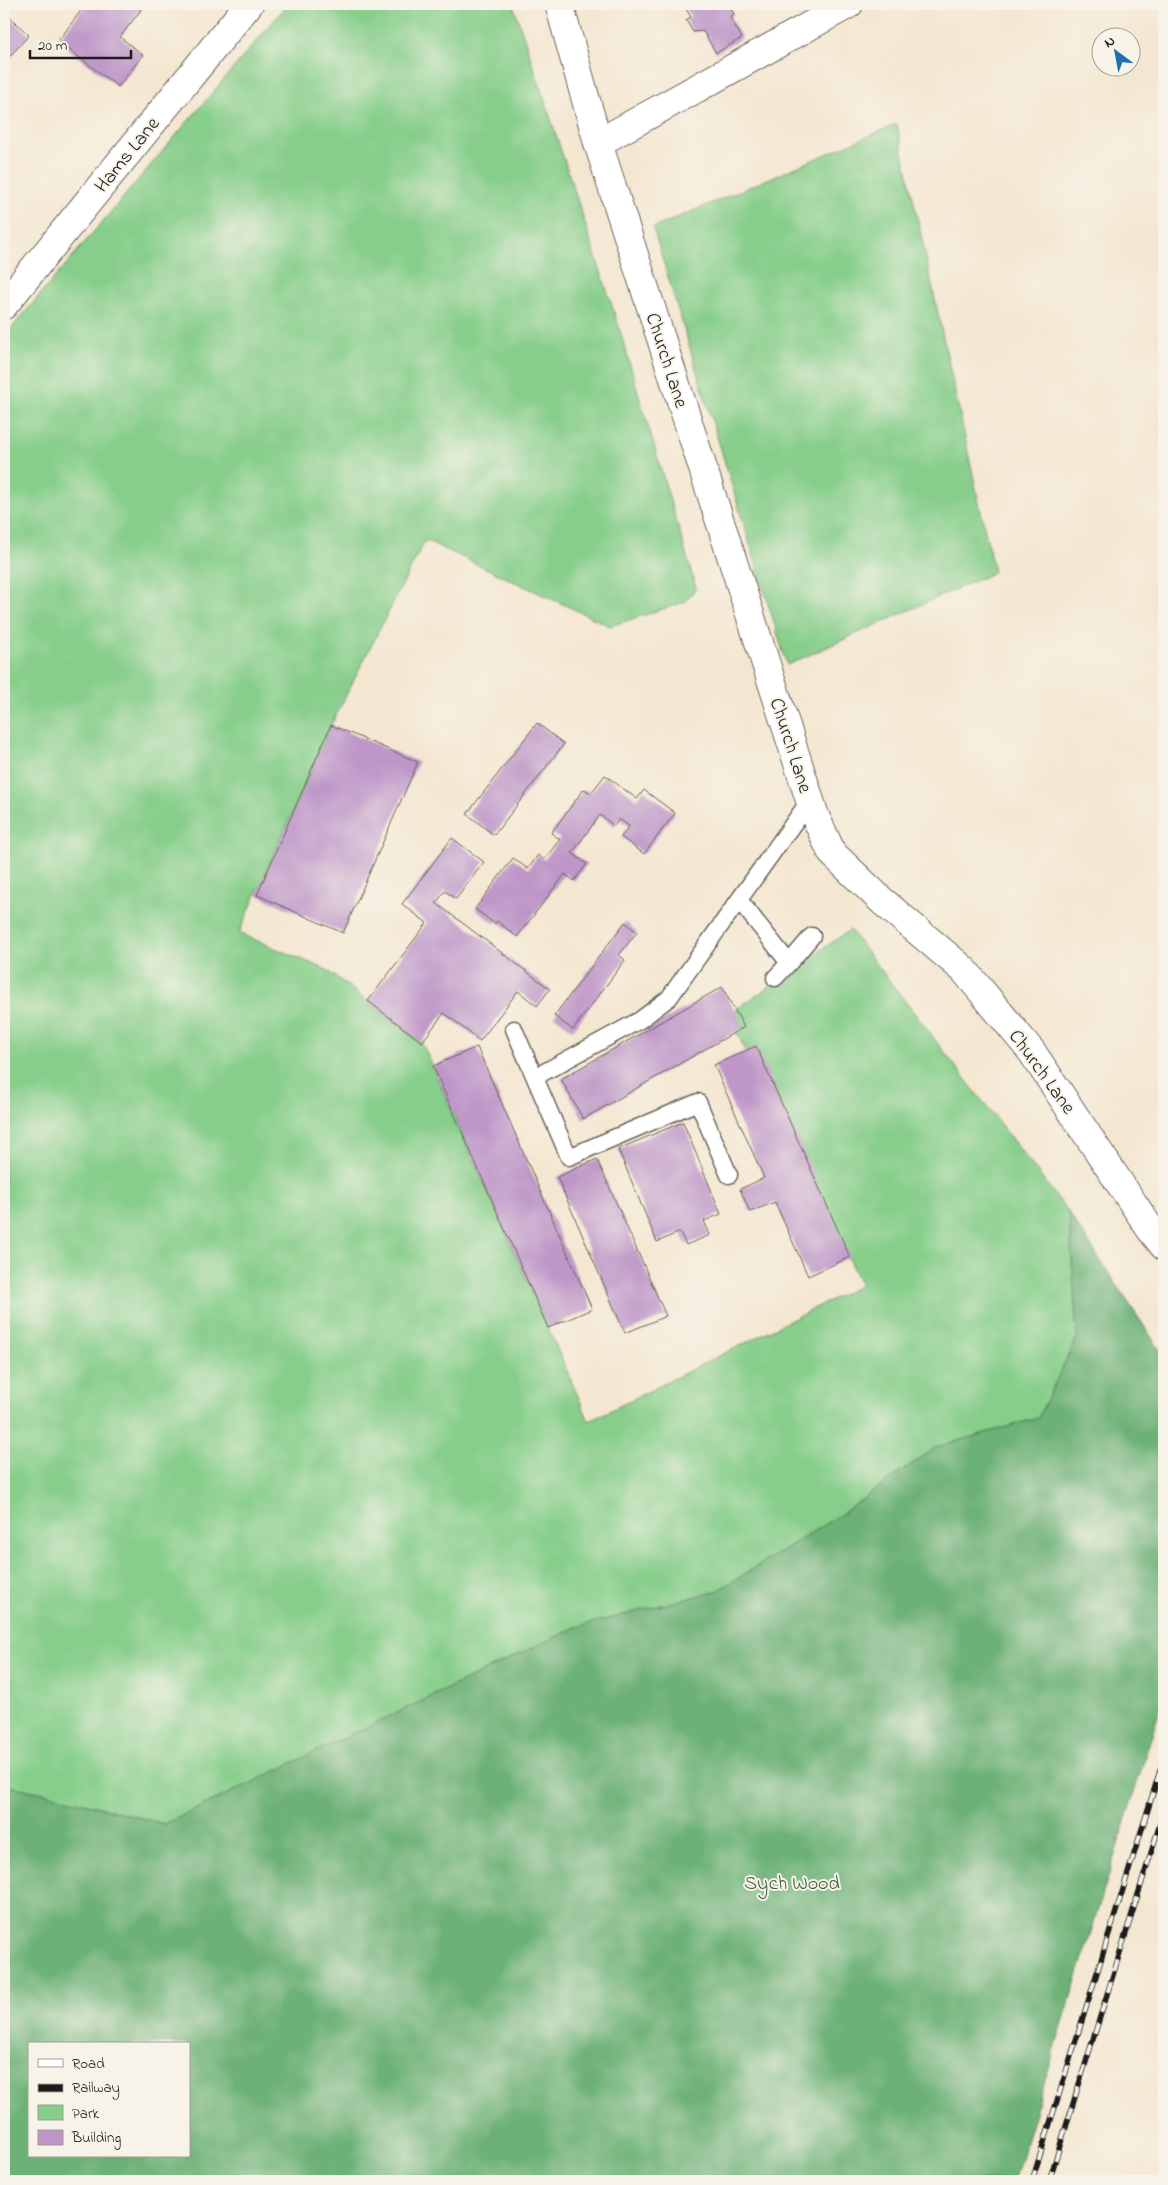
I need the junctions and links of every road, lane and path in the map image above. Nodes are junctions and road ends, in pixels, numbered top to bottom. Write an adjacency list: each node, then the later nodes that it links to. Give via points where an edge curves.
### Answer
1 (249, 4): 5 (street, Hams Lane)
2 (559, 4): 4 (street, Church Lane)
3 (849, 4): 4 (street)
4 (598, 143): 6 (street, Church Lane)
5 (4, 305)
6 (810, 800): 7 (lane); 14 (street, Church Lane, via 832,853 964,970 1032,1052)
7 (739, 900): 9 (lane); 12 (lane, via 669,998 640,1020)
8 (812, 936): 9 (lane)
9 (789, 963): 10 (lane)
10 (775, 978)
11 (514, 1029): 12 (lane)
12 (534, 1077): 13 (lane, via 569,1157 698,1102)
13 (729, 1176)
14 (1164, 1246)

